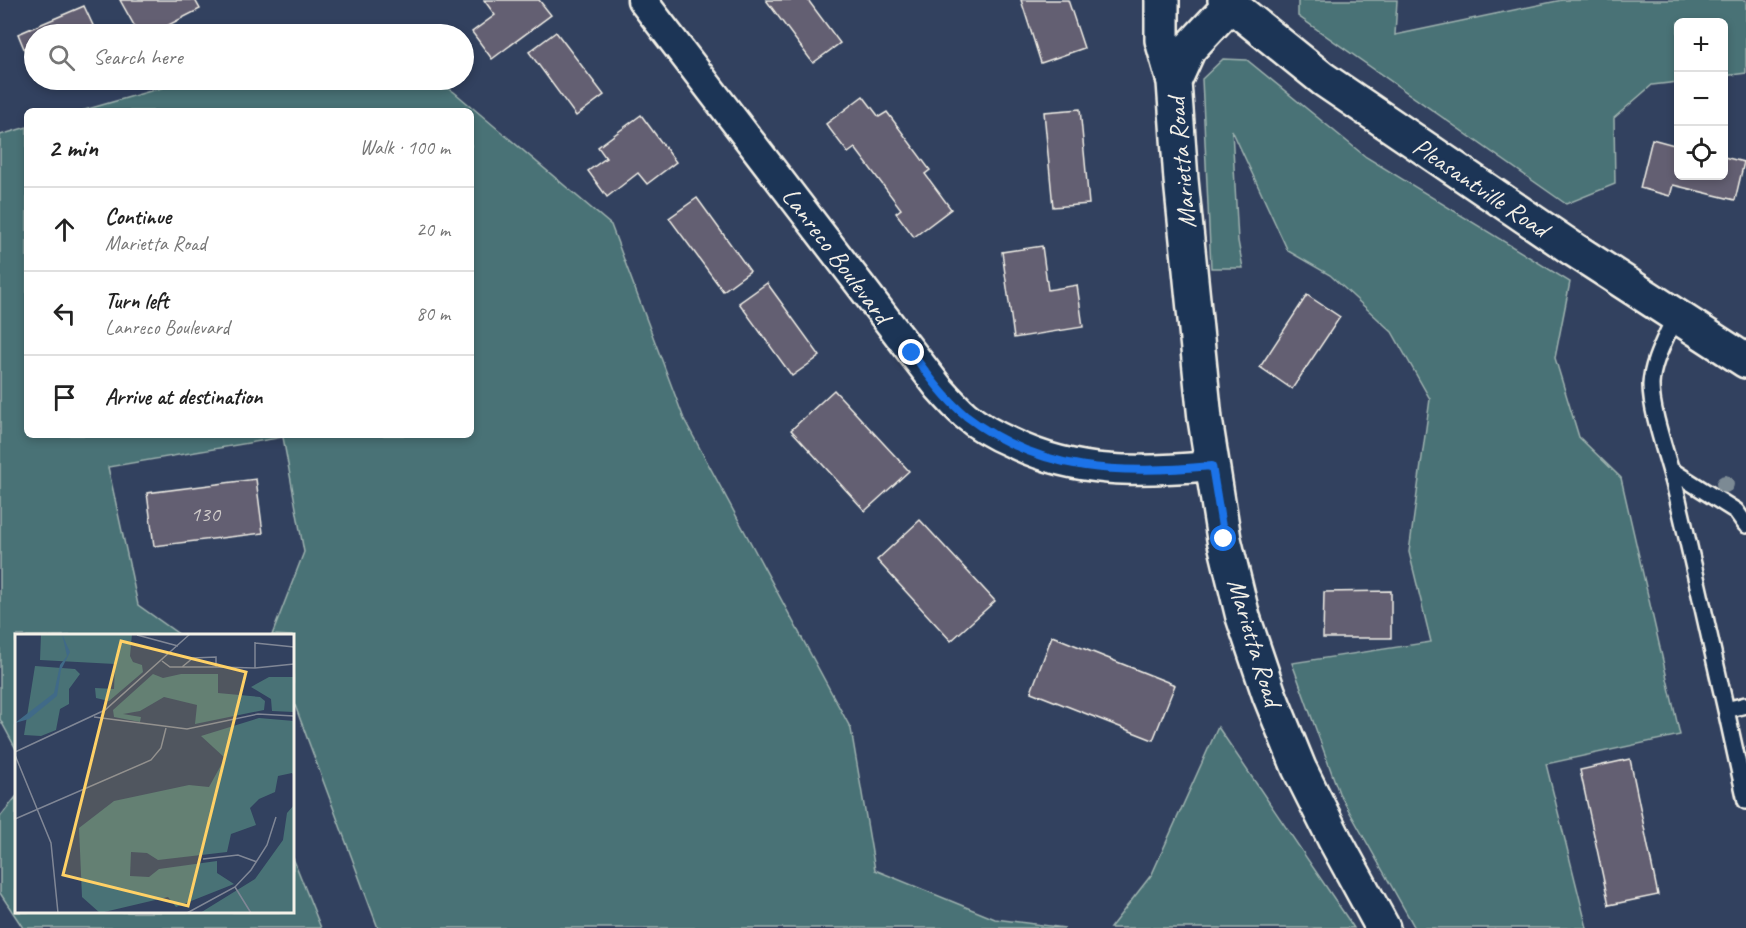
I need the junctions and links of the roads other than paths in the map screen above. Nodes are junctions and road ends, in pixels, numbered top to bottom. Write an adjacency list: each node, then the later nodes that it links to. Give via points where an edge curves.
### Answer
1 (642, 0): 7 (street, Lanreco Boulevard, via 939,388 965,415 995,435 1062,463 1122,471)
2 (1162, 0): 4 (street, Marietta Road, via 1162,40)
3 (1228, 3): 4 (street, Marietta Road, via 1189,49); 5 (street, Pleasantville Road, via 1323,79)
4 (1174, 82): 7 (street, Marietta Road)
5 (1676, 316): 6 (street, Pleasantville Road); 8 (lane, via 1655,364 1651,387)
6 (1746, 362)
7 (1212, 466): 13 (street, Marietta Road, via 1243,617 1269,694 1299,768)
8 (1671, 470): 9 (lane, via 1736,511); 11 (lane)
9 (1746, 525)
10 (1746, 705): 11 (lane)
11 (1726, 710): 12 (lane)
12 (1746, 801)
13 (1383, 928)

